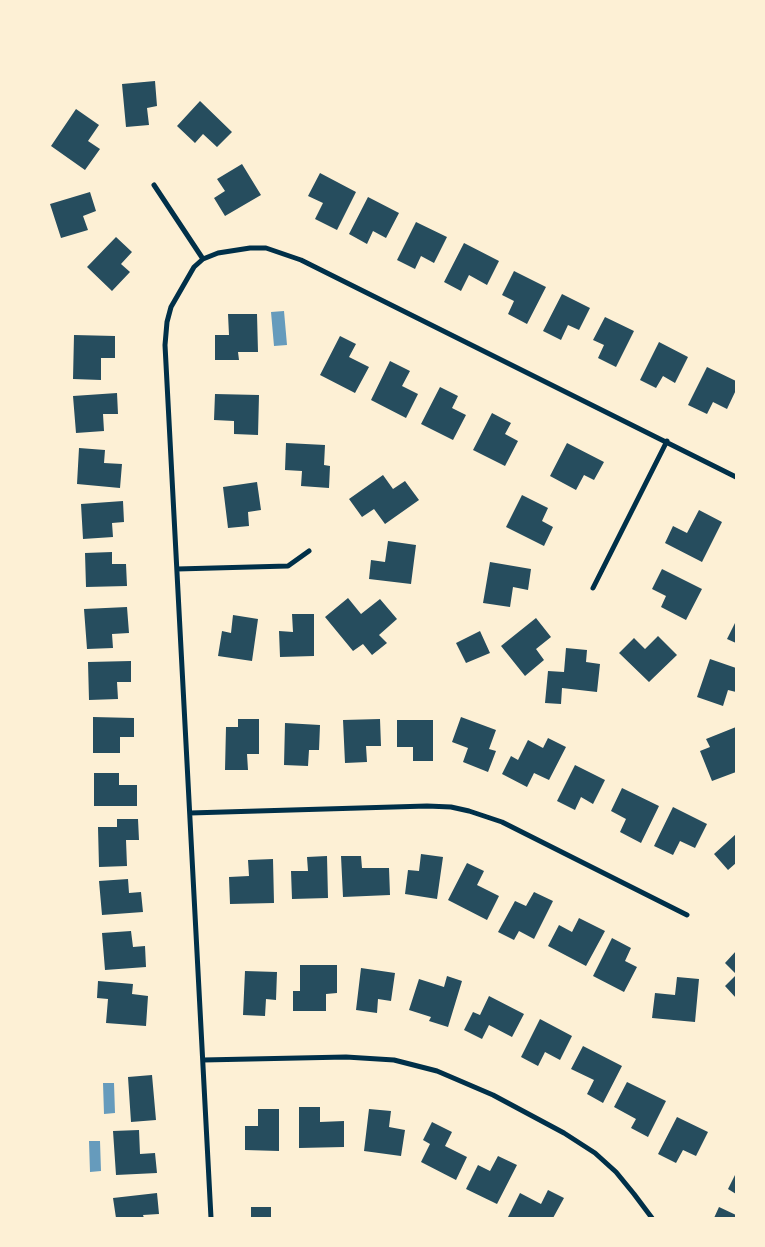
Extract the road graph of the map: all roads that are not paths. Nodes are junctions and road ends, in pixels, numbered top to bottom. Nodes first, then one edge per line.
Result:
1 (154, 185) dead end
2 (203, 259) junction
3 (667, 441) junction
4 (736, 477) edge
5 (309, 550) dead end
6 (177, 569) junction
7 (593, 588) dead end
8 (190, 813) junction
9 (687, 915) dead end
10 (203, 1060) junction
11 (211, 1218) edge
12 (652, 1218) edge

1 - 2 street
2 - 3 street
2 - 6 street
3 - 4 street
3 - 7 street
5 - 6 street
6 - 8 street
8 - 9 street
8 - 10 street
10 - 11 street
10 - 12 street

